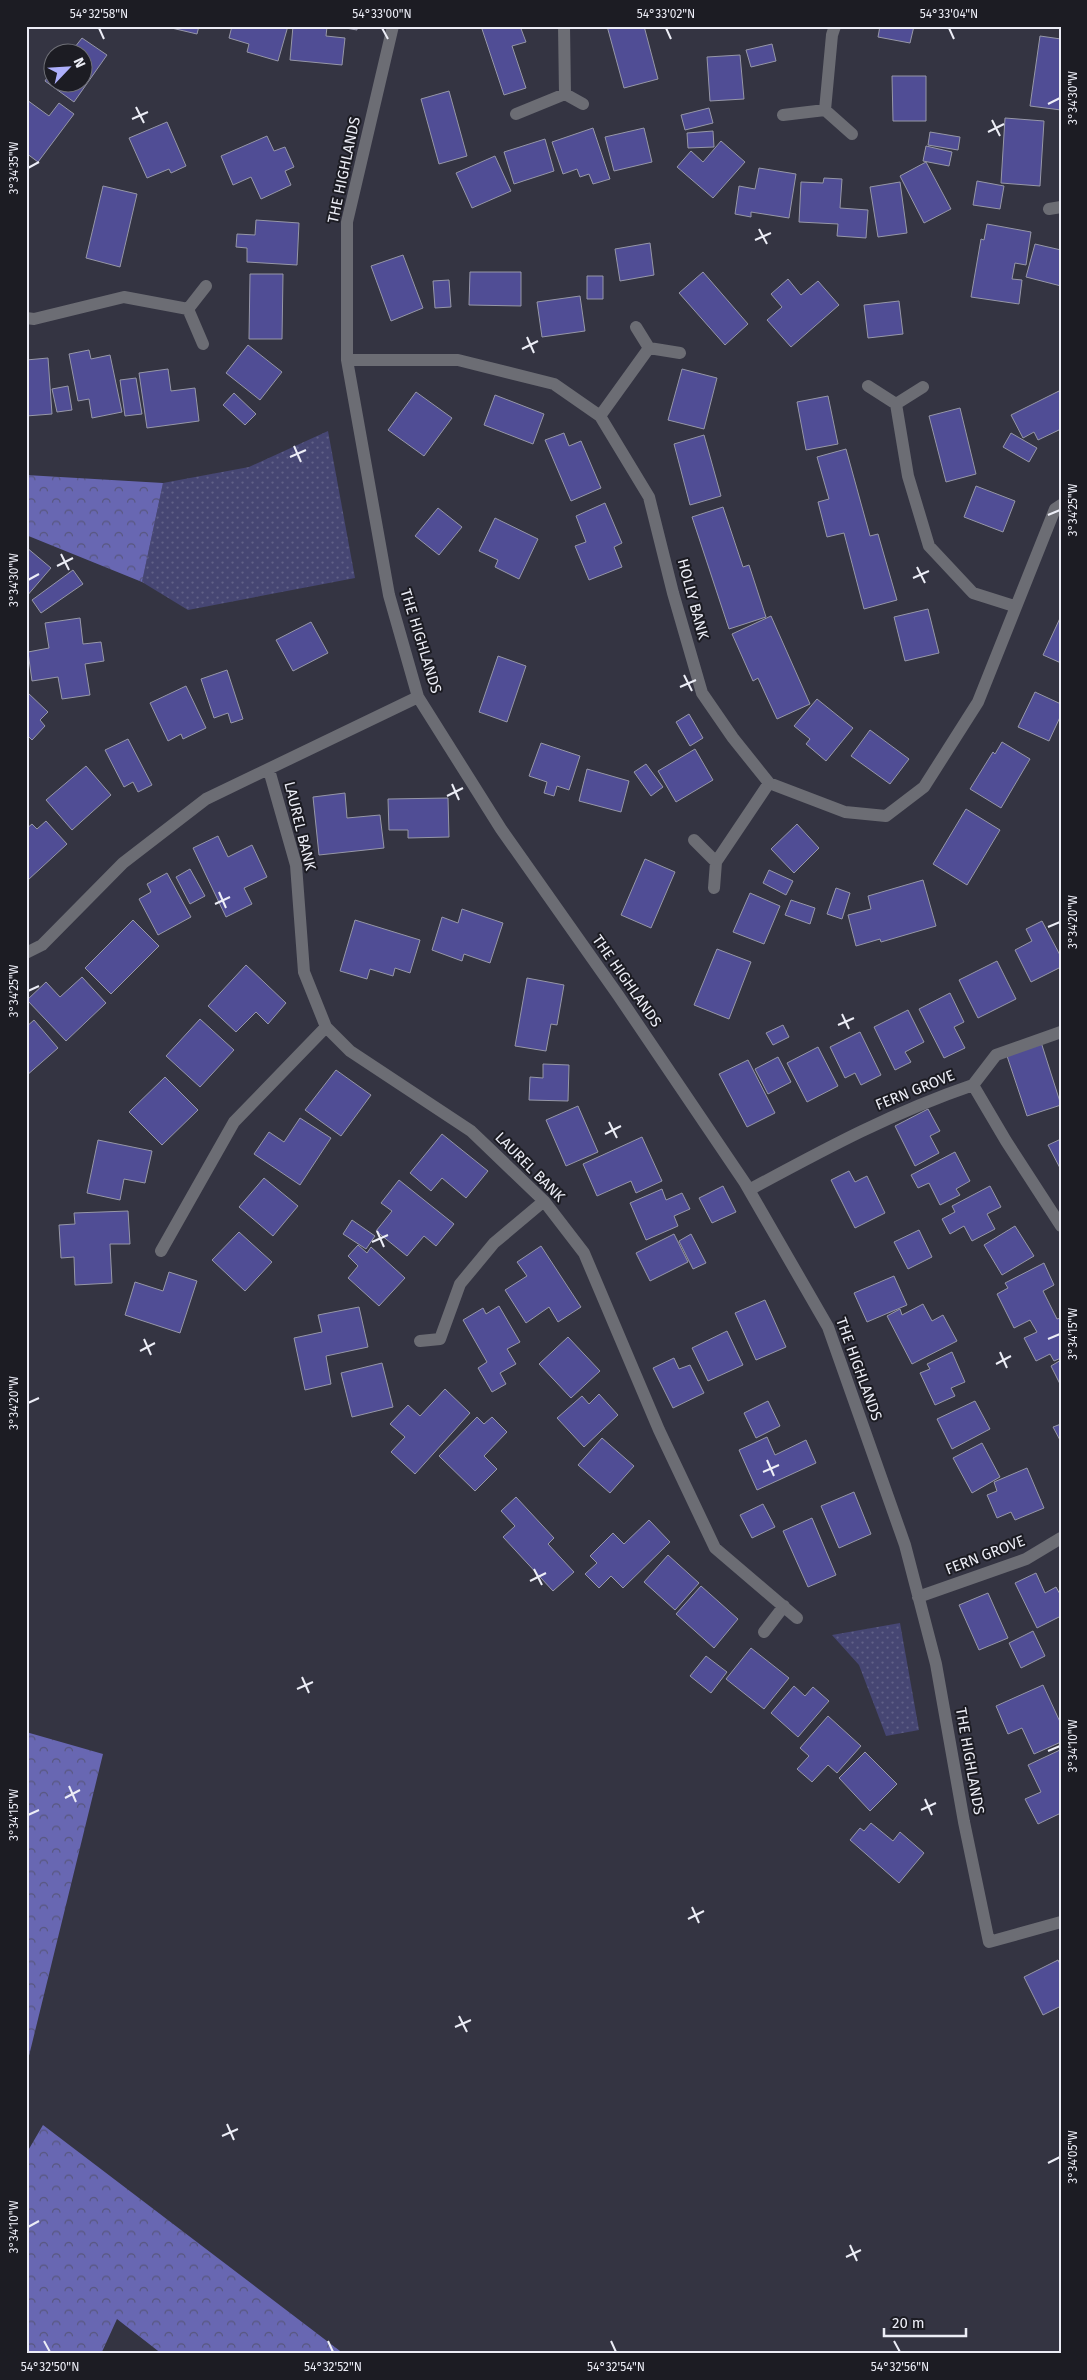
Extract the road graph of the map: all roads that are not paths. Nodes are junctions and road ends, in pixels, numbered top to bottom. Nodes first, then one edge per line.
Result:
1 (393, 26) edge
2 (564, 26) edge
3 (835, 26) edge
4 (565, 94) junction
5 (583, 104) dead end
6 (825, 110) junction
7 (516, 114) dead end
8 (783, 115) dead end
9 (852, 134) dead end
10 (206, 286) dead end
11 (188, 309) junction
12 (26, 318) edge
13 (636, 327) dead end
14 (202, 344) dead end
15 (649, 348) junction
16 (680, 353) dead end
17 (348, 360) junction
18 (868, 386) dead end
19 (923, 387) dead end
20 (896, 404) junction
21 (600, 416) junction
22 (1061, 505) edge
23 (1014, 606) junction
24 (418, 697) junction
25 (269, 770) junction
26 (769, 783) junction
27 (694, 840) dead end
28 (716, 862) junction
29 (714, 888) dead end
30 (26, 953) edge
31 (326, 1027) junction
32 (1061, 1032) edge
33 (973, 1085) junction
34 (749, 1190) junction
35 (544, 1200) junction
36 (1061, 1226) edge
37 (161, 1252) dead end
38 (420, 1341) dead end
39 (1061, 1538) edge
40 (918, 1597) junction
41 (784, 1606) junction
42 (797, 1618) dead end
43 (764, 1632) dead end
44 (1061, 1922) edge

1 - 17 street, THE HIGHLANDS
2 - 4 street
3 - 6 street
4 - 5 street
4 - 7 street
6 - 8 street
6 - 9 street
10 - 11 street
11 - 12 street
11 - 14 street
13 - 15 street
15 - 16 street
15 - 21 street
17 - 21 street, HOLLY BANK
17 - 24 street, THE HIGHLANDS
18 - 20 street
19 - 20 street
20 - 23 street
21 - 26 street, HOLLY BANK
22 - 23 street
23 - 26 street
24 - 25 street, LAUREL BANK
24 - 34 street, THE HIGHLANDS
25 - 30 street, LAUREL BANK
25 - 31 street, LAUREL BANK
26 - 28 street
27 - 28 street
28 - 29 street
31 - 35 street, LAUREL BANK
31 - 37 street
32 - 33 street
33 - 34 street, FERN GROVE
33 - 36 street, FERN GROVE
34 - 40 street, THE HIGHLANDS
35 - 38 street
35 - 41 street, LAUREL BANK
39 - 40 street, FERN GROVE
40 - 44 street, THE HIGHLANDS
41 - 42 street, LAUREL BANK
41 - 43 street

